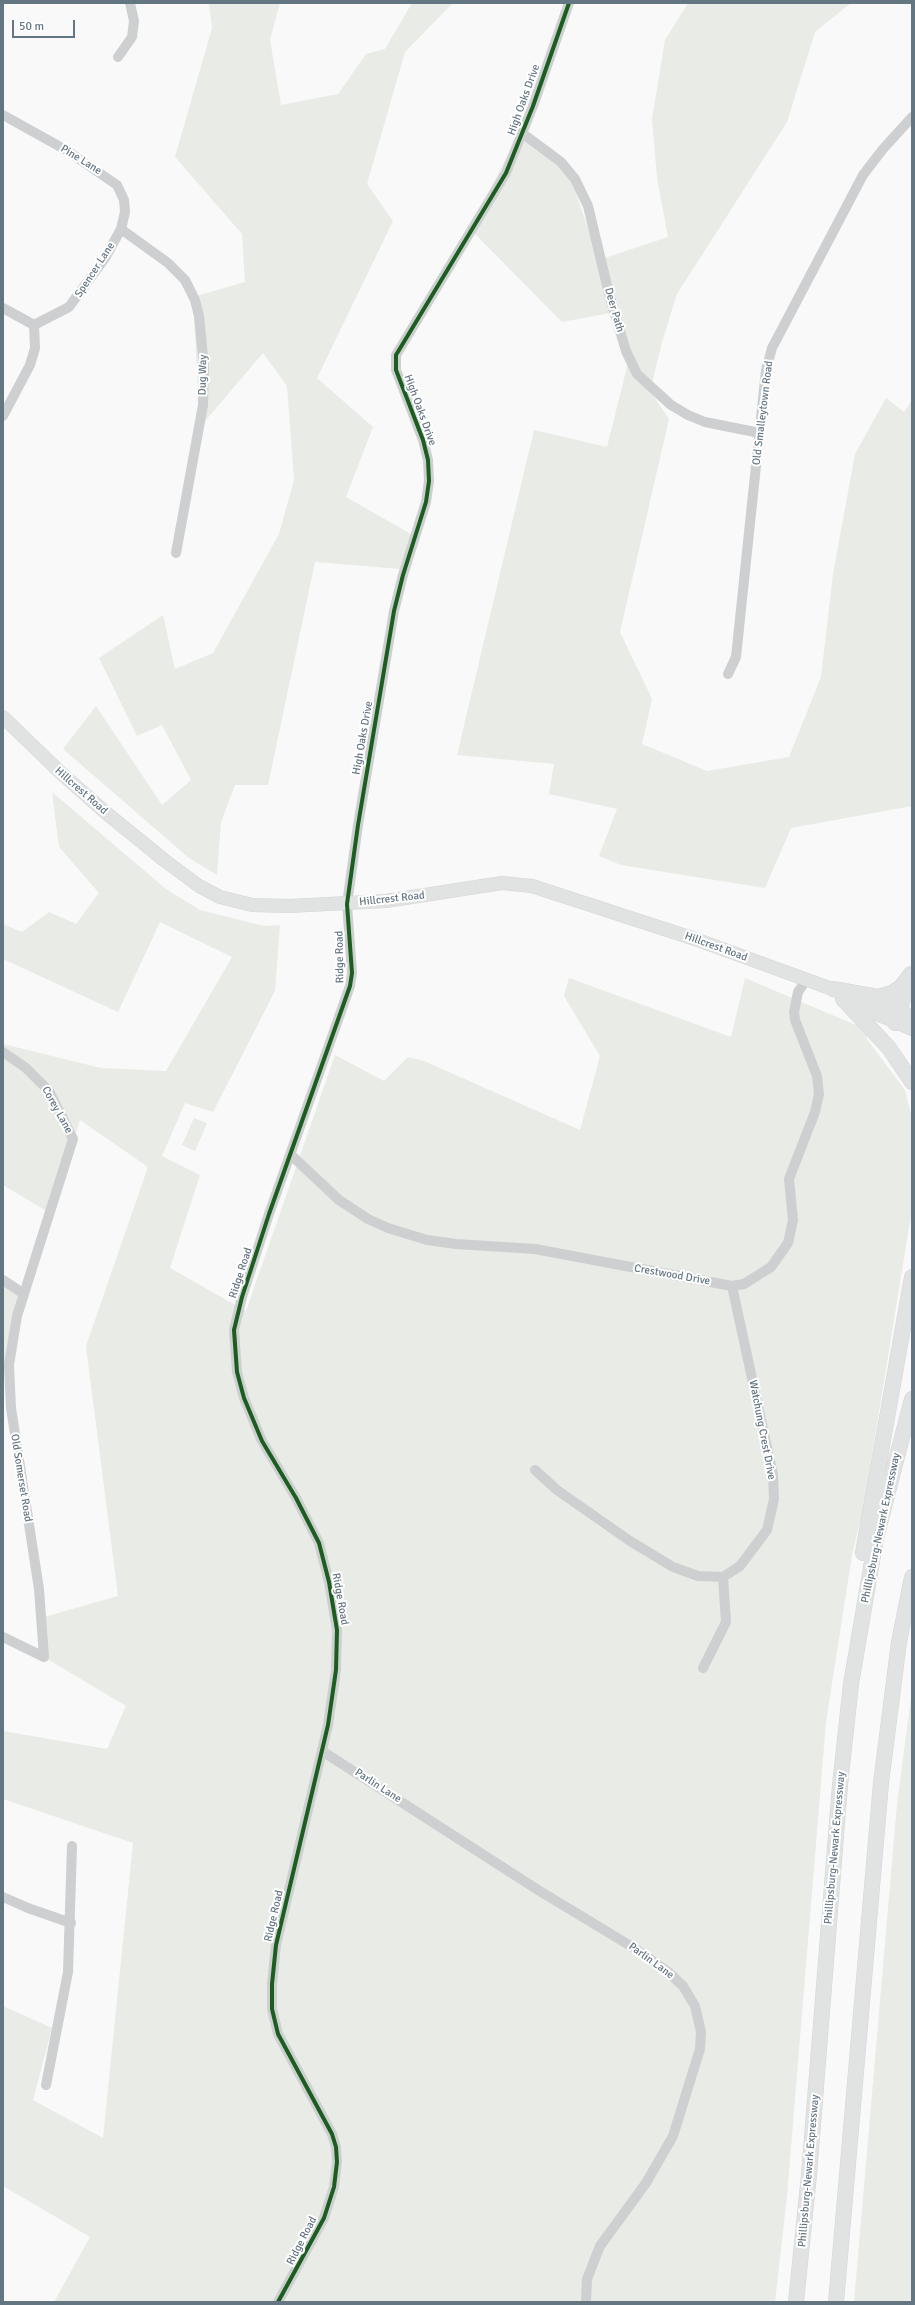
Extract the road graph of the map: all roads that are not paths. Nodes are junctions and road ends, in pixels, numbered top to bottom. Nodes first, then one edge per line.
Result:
1 (130, 3) edge
2 (569, 3) edge
3 (118, 57) dead end
4 (3, 115) edge
5 (912, 117) edge
6 (522, 133) junction
7 (121, 229) junction
8 (3, 308) edge
9 (34, 325) junction
10 (3, 416) edge
11 (760, 433) junction
12 (176, 553) dead end
13 (728, 674) dead end
14 (3, 717) edge
15 (347, 904) junction
16 (912, 974) edge
17 (806, 980) junction
18 (838, 994) junction
19 (902, 1017) edge
20 (912, 1029) edge
21 (3, 1052) edge
22 (912, 1082) edge
23 (73, 1139) joint
24 (291, 1155) junction
25 (912, 1277) edge
26 (3, 1280) edge
27 (732, 1286) junction
28 (24, 1294) junction
29 (912, 1399) edge
30 (535, 1470) dead end
31 (912, 1576) edge
32 (723, 1577) junction
33 (3, 1637) edge
34 (703, 1668) dead end
35 (322, 1751) junction
36 (840, 1786) junction
37 (72, 1846) dead end
38 (3, 1897) edge
39 (71, 1923) junction
40 (46, 2085) dead end
41 (278, 2302) edge
42 (586, 2302) edge
43 (796, 2302) edge
44 (836, 2302) edge

1 - 3 street
2 - 6 street, High Oaks Drive
4 - 7 street, Pine Lane
5 - 11 street, Old Smalleytown Road
6 - 11 street, Deer Path
6 - 15 street, High Oaks Drive
7 - 9 street, Spencer Lane
7 - 12 street, Dug Way
8 - 9 street
9 - 10 street
11 - 13 street, Old Smalleytown Road
14 - 15 main road, Hillcrest Road
15 - 17 main road, Hillcrest Road
15 - 24 street, Ridge Road
16 - 18 highway
16 - 19 highway
17 - 18 main road, Hillcrest Road
17 - 27 street, Crestwood Drive
18 - 19 main road, Hillcrest Road
18 - 22 highway
19 - 20 main road, Hillcrest Road
21 - 23 street, Corey Lane
23 - 28 street, Old Somerset Road
24 - 27 street, Crestwood Drive
24 - 35 street, Ridge Road
25 - 36 highway
26 - 28 street
27 - 32 street, Watchung Crest Drive
28 - 33 street, Old Somerset Road
29 - 36 highway, Phillipsburg-Newark Expressway
30 - 32 street
31 - 44 highway
32 - 34 street
35 - 41 street, Ridge Road
35 - 42 street, Parlin Lane
36 - 43 highway, Phillipsburg-Newark Expressway
37 - 39 street
38 - 39 street
39 - 40 street

